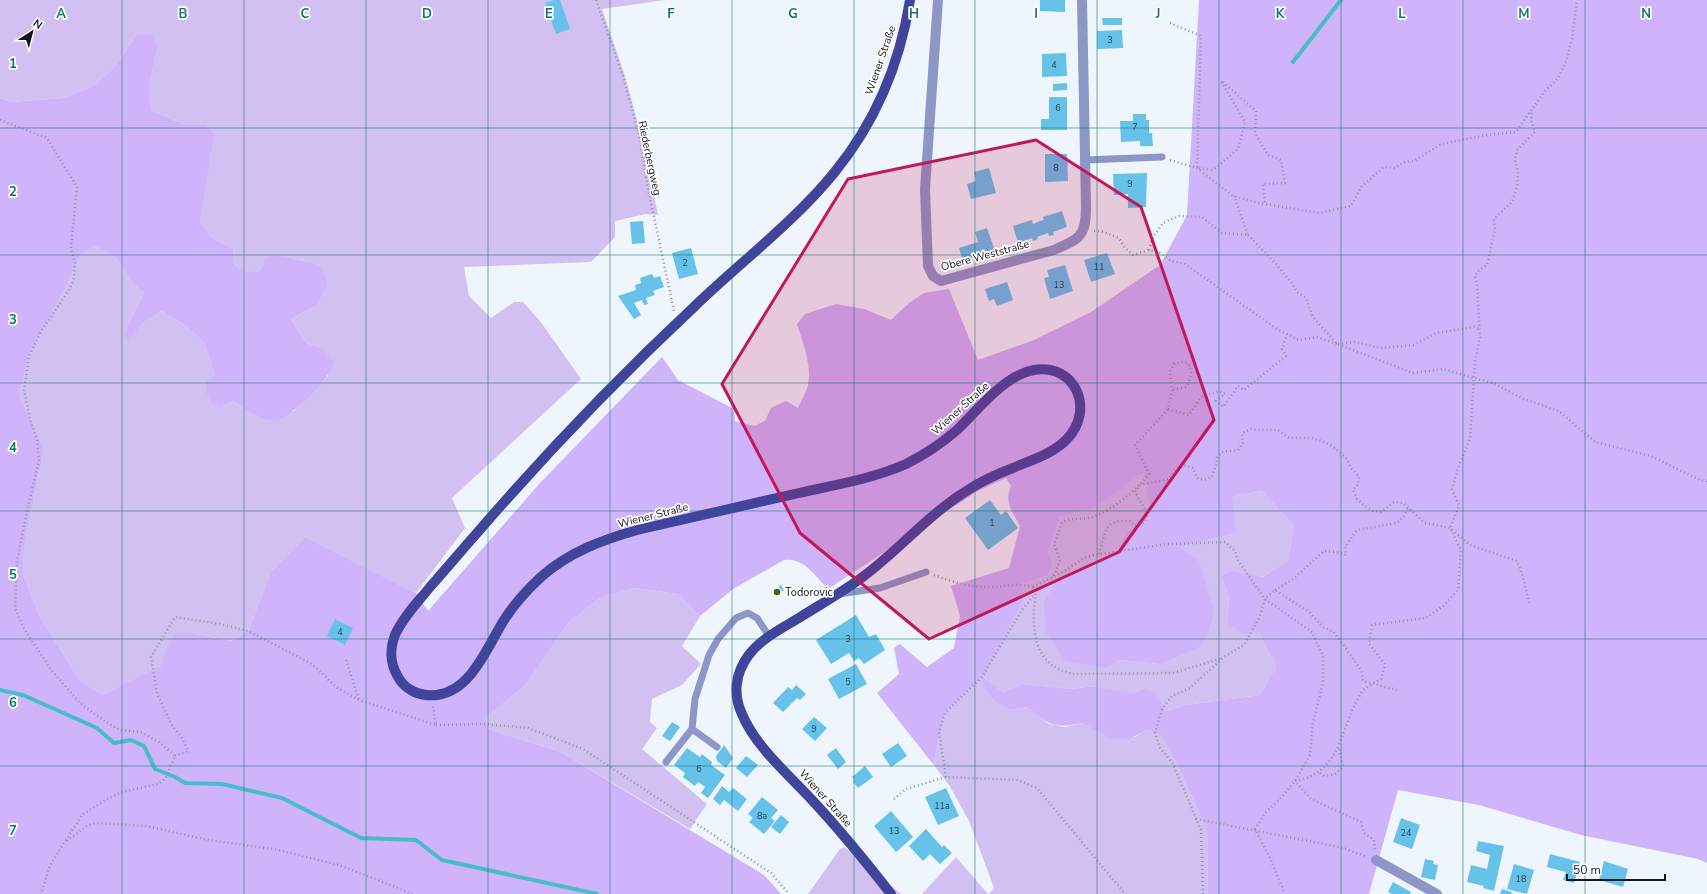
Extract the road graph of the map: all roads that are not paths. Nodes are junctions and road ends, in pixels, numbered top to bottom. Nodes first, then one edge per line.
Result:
1 (910, 0) edge
2 (938, 0) edge
3 (1082, 0) edge
4 (1162, 157) road end
5 (1085, 160) junction
6 (926, 572) road end
7 (837, 595) junction
8 (769, 636) junction
9 (692, 729) junction
10 (716, 747) dead end
11 (666, 762) dead end
12 (1376, 860) road end
13 (891, 894) edge
14 (1437, 894) edge

1 - 7 main road, Wiener Straße
2 - 5 street, Obere Weststraße
3 - 5 street
4 - 5 lane
6 - 7 lane
7 - 8 main road, Wiener Straße
8 - 9 lane
8 - 13 main road, Wiener Straße
9 - 10 lane
9 - 11 lane
12 - 14 street

